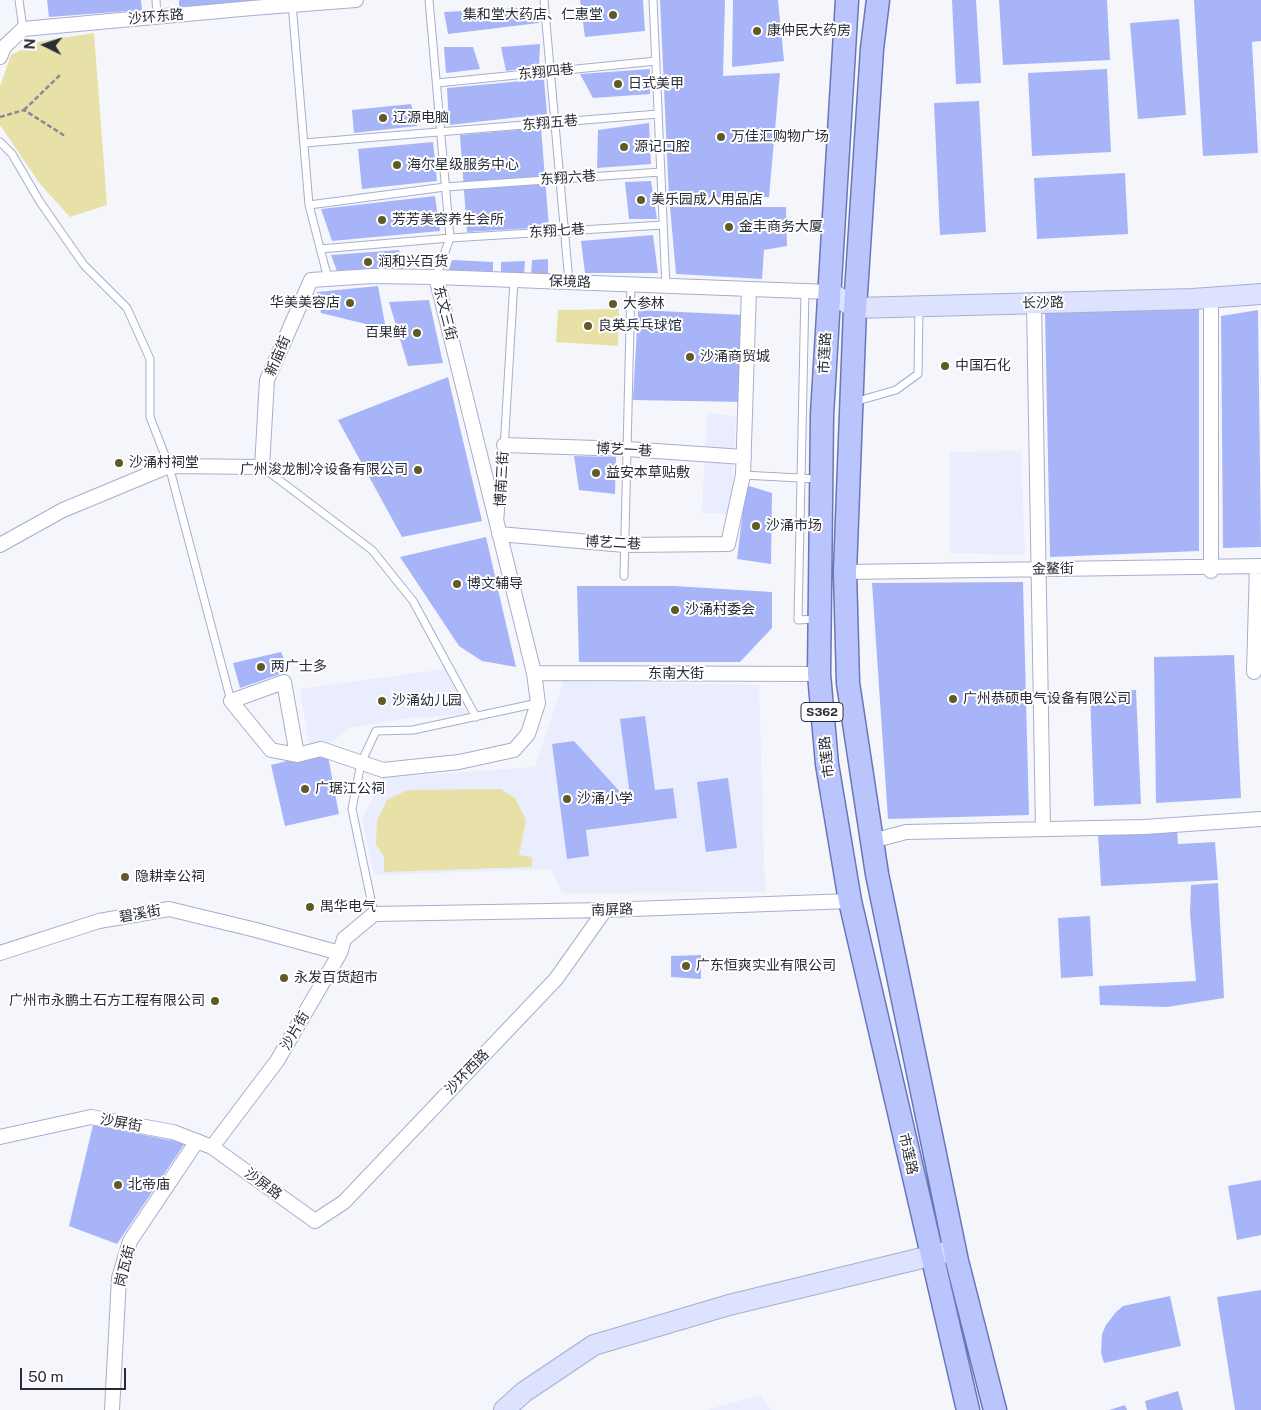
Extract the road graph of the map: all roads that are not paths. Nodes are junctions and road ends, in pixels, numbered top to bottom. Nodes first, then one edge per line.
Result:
1 (20, 0) edge
2 (156, 0) edge
3 (356, 0) edge
4 (430, 0) edge
5 (544, 0) edge
6 (653, 0) edge
7 (847, 0) edge
8 (878, 0) edge
9 (292, 2) edge
10 (157, 16) junction
11 (22, 29) junction
12 (0, 56) edge
13 (656, 62) junction
14 (436, 83) junction
15 (658, 114) junction
16 (441, 132) junction
17 (0, 142) edge
18 (304, 143) junction
19 (661, 172) junction
20 (445, 187) junction
21 (309, 205) junction
22 (663, 225) junction
23 (450, 238) junction
24 (320, 249) junction
25 (436, 277) junction
26 (328, 279) junction
27 (311, 280) joint
28 (514, 280) junction
29 (569, 282) junction
30 (631, 284) junction
31 (666, 286) junction
32 (749, 289) junction
33 (805, 291) junction
34 (830, 292) junction
35 (1261, 294) edge
36 (1211, 297) junction
37 (1034, 303) junction
38 (919, 306) junction
39 (855, 308) junction
40 (851, 403) junction
41 (504, 445) junction
42 (627, 449) junction
43 (744, 457) junction
44 (169, 466) junction
45 (262, 467) junction
46 (743, 475) junction
47 (821, 479) junction
48 (499, 534) junction
49 (0, 545) edge
50 (625, 545) junction
51 (1259, 566) edge
52 (1037, 570) junction
53 (1212, 571) dead end
54 (845, 572) junction
55 (624, 576) dead end
56 (819, 619) junction
57 (1254, 672) dead end
58 (534, 673) junction
59 (819, 674) junction
60 (231, 702) junction
61 (538, 703) junction
62 (476, 717) junction
63 (297, 755) junction
64 (361, 764) junction
65 (1261, 819) edge
66 (1043, 829) junction
67 (872, 841) junction
68 (850, 901) junction
69 (605, 910) junction
70 (374, 914) junction
71 (0, 953) edge
72 (340, 953) junction
73 (0, 1137) edge
74 (197, 1141) junction
75 (212, 1147) junction
76 (315, 1221) joint
77 (955, 1250) junction
78 (931, 1254) junction
79 (112, 1410) edge
80 (504, 1410) edge
81 (968, 1410) edge
82 (995, 1410) edge

1 - 11 lane
2 - 10 lane
3 - 9 street, 沙环东路
4 - 14 lane, 东文三街
5 - 29 lane
6 - 13 lane
7 - 34 main road, 市莲路 / S362
8 - 39 main road, 市莲路 / S362
9 - 10 street, 沙环东路
9 - 18 lane
10 - 11 street, 沙环东路
11 - 12 street
13 - 14 lane, 东翔四巷
13 - 15 lane
14 - 16 lane, 东文三街
15 - 16 lane, 东翔五巷
15 - 19 lane
16 - 18 lane, 东翔五巷
16 - 20 lane, 东文三街
17 - 44 lane
18 - 21 lane
19 - 20 lane, 东翔六巷
19 - 22 lane
20 - 21 lane, 东翔六巷
20 - 23 lane, 东文三街
21 - 24 lane
22 - 23 lane, 东翔七巷
22 - 31 lane
23 - 24 lane, 东翔七巷
23 - 25 lane, 东文三街
24 - 26 lane
25 - 26 street, 保境路
25 - 28 street, 保境路
25 - 48 street, 东文三街
26 - 27 street, 保境路
27 - 45 street, 新庙街
28 - 29 street, 保境路
28 - 41 lane, 博南三街
29 - 30 street, 保境路
30 - 31 street, 保境路
30 - 42 lane
31 - 32 street, 保境路
32 - 33 street, 保境路
32 - 43 street
32 - 46 lane
33 - 34 street, 保境路
33 - 56 lane
34 - 39 street
34 - 47 main road, 市莲路 / S362
35 - 36 street, 长沙路
36 - 37 street, 长沙路
36 - 53 street
37 - 38 street, 长沙路
37 - 52 street
38 - 39 street, 长沙路
38 - 40 lane
39 - 40 main road, 市莲路 / S362
40 - 54 main road, 市莲路 / S362
41 - 42 lane, 博艺一巷
41 - 48 lane, 博南三街
42 - 43 lane, 博艺一巷
42 - 50 lane
43 - 46 street
44 - 45 street
44 - 49 street
44 - 60 lane
45 - 62 lane
46 - 47 lane
46 - 50 lane, 博艺二巷
47 - 56 main road, 市莲路 / S362
48 - 50 lane, 博艺二巷
48 - 58 street, 博南三街
50 - 55 lane
51 - 52 street, 金鳌街
51 - 57 street
52 - 54 street, 金鳌街
52 - 66 street
54 - 67 main road, 市莲路 / S362
56 - 59 main road, 市莲路 / S362
58 - 59 street, 东南大街
58 - 61 street, 博南三街
59 - 68 main road, 市莲路 / S362
60 - 63 street
60 - 63 street
61 - 62 lane
61 - 64 street
62 - 64 lane
63 - 64 street
64 - 70 lane
65 - 66 street
66 - 67 street
67 - 77 main road, 市莲路 / S362
68 - 69 street, 南屏路
68 - 78 main road, 市莲路 / S362
69 - 70 street, 南屏路
69 - 76 street, 沙环西路
70 - 72 street, 沙片街
71 - 72 street, 碧溪街
72 - 75 street, 沙片街
73 - 74 street, 沙屏街
74 - 75 street, 沙屏街
74 - 79 street, 岗瓦街
75 - 76 street, 沙屏路
77 - 78 street
77 - 82 main road, 市莲路 / S362
78 - 80 street
78 - 81 main road, 市莲路 / S362

